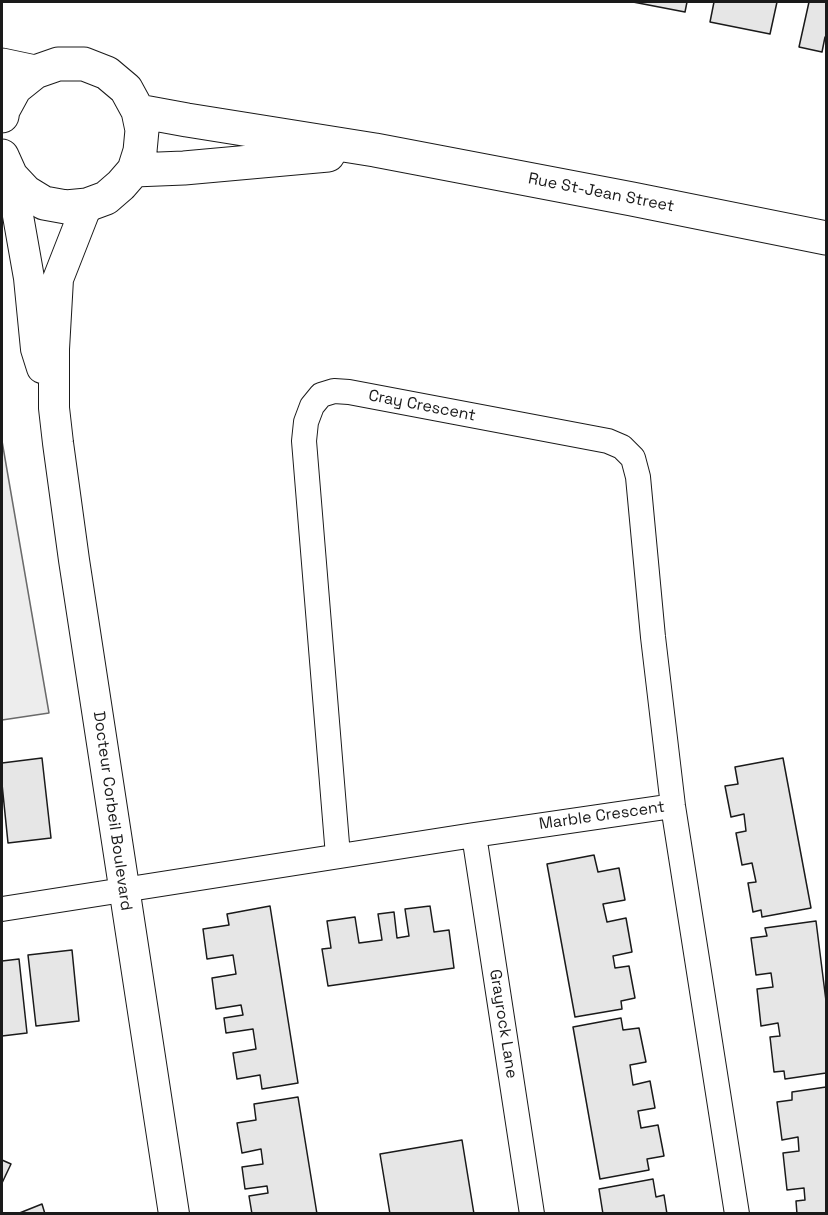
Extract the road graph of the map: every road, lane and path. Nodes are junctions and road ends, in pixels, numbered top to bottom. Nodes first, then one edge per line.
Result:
1 (2, 65) edge
2 (35, 72) junction
3 (138, 111) junction
4 (2, 116) edge
5 (375, 150) junction
6 (6, 166) edge
7 (134, 170) junction
8 (87, 205) junction
9 (826, 238) edge
10 (54, 408) junction
11 (672, 806) junction
12 (474, 835) junction
13 (338, 856) junction
14 (124, 890) junction
15 (2, 909) edge
16 (174, 1214) edge
17 (532, 1214) edge
18 (737, 1214) edge

1 - 2 main road
2 - 3 main road
2 - 4 main road
3 - 5 main road, Rue St-Jean Street
3 - 7 main road
5 - 7 main road, Rue St-Jean Street
5 - 9 main road, Rue St-Jean Street
6 - 8 main road
6 - 10 street, Docteur Corbeil Boulevard
7 - 8 main road
8 - 10 street, Docteur Corbeil Boulevard
10 - 14 street, Docteur Corbeil Boulevard
11 - 12 street, Marble Crescent
11 - 13 street, Cray Crescent
11 - 18 street, Marble Crescent
12 - 13 street, Marble Crescent
12 - 17 street, Grayrock Lane
13 - 14 street, Marble Crescent
14 - 15 street, Marble Crescent
14 - 16 street, Docteur Corbeil Boulevard

